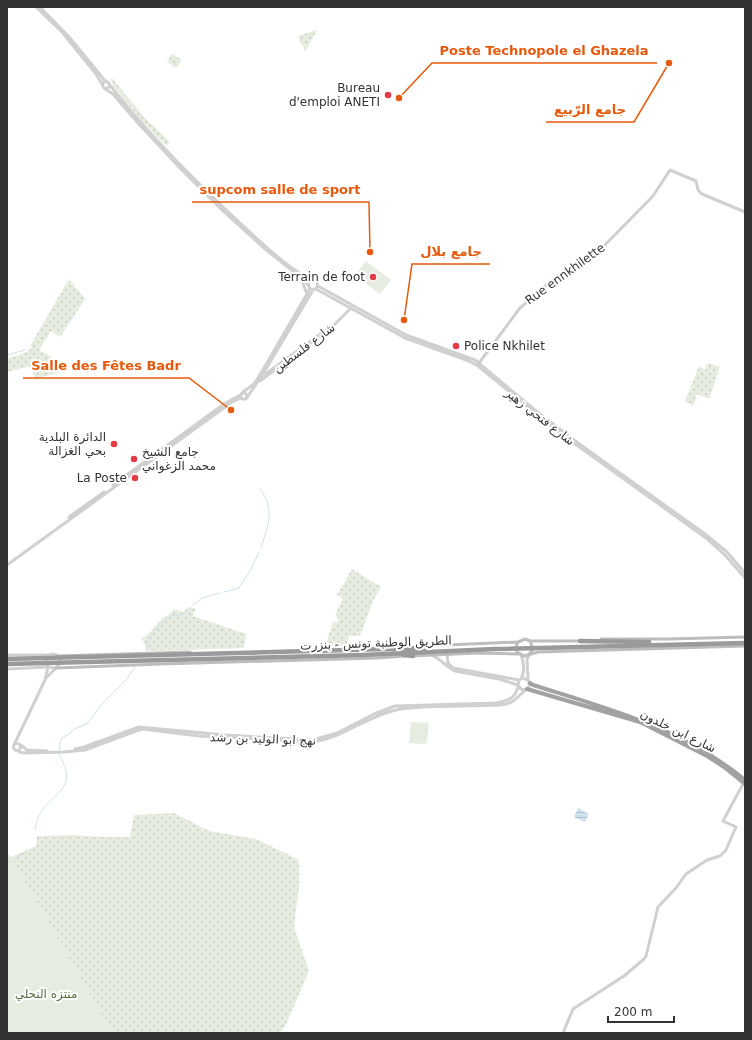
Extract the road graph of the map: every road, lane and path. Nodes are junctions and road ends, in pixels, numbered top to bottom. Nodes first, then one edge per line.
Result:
1 (36, 7) edge
2 (40, 7) edge
3 (106, 82) junction
4 (102, 84) junction
5 (109, 84) junction
6 (106, 89) junction
7 (171, 156) junction
8 (745, 212) edge
9 (298, 276) junction
10 (312, 281) junction
11 (309, 287) junction
12 (316, 288) junction
13 (308, 294) junction
14 (349, 309) junction
15 (479, 364) junction
16 (262, 374) junction
17 (257, 384) junction
18 (241, 395) junction
19 (247, 396) junction
20 (7, 564) edge
21 (745, 573) edge
22 (745, 578) edge
23 (745, 640) edge
24 (530, 641) junction
25 (580, 641) junction
26 (518, 642) junction
27 (649, 642) junction
28 (724, 642) junction
29 (662, 645) junction
30 (550, 646) junction
31 (745, 646) edge
32 (388, 647) junction
33 (495, 647) junction
34 (257, 650) junction
35 (586, 650) junction
36 (329, 651) junction
37 (308, 652) junction
38 (447, 654) junction
39 (520, 654) junction
40 (530, 654) junction
41 (7, 655) edge
42 (48, 655) junction
43 (365, 655) junction
44 (430, 655) junction
45 (57, 656) junction
46 (413, 656) junction
47 (7, 659) edge
48 (308, 659) junction
49 (80, 660) junction
50 (7, 664) edge
51 (48, 667) junction
52 (56, 668) junction
53 (7, 669) edge
54 (520, 679) junction
55 (45, 680) junction
56 (529, 681) junction
57 (518, 685) junction
58 (526, 689) junction
59 (27, 720) junction
60 (14, 745) junction
61 (20, 745) junction
62 (18, 750) junction
63 (58, 752) junction
64 (64, 752) junction
65 (745, 782) edge
66 (563, 1033) edge

1 - 4 street
2 - 3 street
3 - 4 street
3 - 5 street
4 - 6 street
5 - 6 street
5 - 7 street
6 - 7 street
7 - 9 street
7 - 10 street
8 - 15 street, Rue ennkhilette
9 - 11 street
9 - 13 street
10 - 11 street
10 - 12 street
11 - 12 street
11 - 13 street
12 - 14 street, شارع فتحي زهير
12 - 15 street, شارع فتحي زهير
12 - 16 street
13 - 16 street
14 - 15 street, شارع فتحي زهير
14 - 16 street, شارع فلسطين
14 - 17 street, شارع فلسطين
15 - 21 street, شارع فتحي زهير
15 - 22 street, شارع فتحي زهير
16 - 17 street
16 - 18 street
17 - 19 street
18 - 19 street
18 - 19 street
18 - 20 street
23 - 25 main road
23 - 28 highway, الطريق الوطنية تونس - بنزرت
24 - 25 main road
24 - 26 main road
24 - 40 main road
25 - 27 highway
26 - 32 main road
26 - 39 main road
27 - 28 highway, الطريق الوطنية تونس - بنزرت
27 - 30 highway, الطريق الوطنية تونس - بنزرت
28 - 29 highway, الطريق الوطنية تونس - بنزرت
29 - 30 highway, الطريق الوطنية تونس - بنزرت
29 - 35 highway
30 - 33 highway, الطريق الوطنية تونس - بنزرت
31 - 35 main road
32 - 34 main road
32 - 36 highway
33 - 36 highway, الطريق الوطنية تونس - بنزرت
33 - 43 highway, الطريق الوطنية تونس - بنزرت
34 - 37 highway
34 - 45 main road
35 - 40 main road
36 - 37 highway, الطريق الوطنية تونس - بنزرت
37 - 49 highway, الطريق الوطنية تونس - بنزرت
38 - 39 main road
38 - 44 main road
38 - 54 street
39 - 40 main road
39 - 54 street
40 - 56 street
41 - 42 street
42 - 45 street
42 - 51 street
43 - 46 highway
43 - 48 highway
43 - 49 highway, الطريق الوطنية تونس - بنزرت
44 - 46 main road
44 - 57 street
45 - 52 street
46 - 48 main road
47 - 49 highway, الطريق الوطنية تونس - بنزرت
48 - 52 main road
49 - 50 highway, الطريق الوطنية تونس - بنزرت
51 - 52 street
51 - 53 street
51 - 55 street
52 - 55 street
54 - 56 street
54 - 57 street
55 - 59 street
56 - 58 street
56 - 65 highway, شارع ابن خلدون
57 - 58 street
57 - 64 street, نهج ابو الوليد بن رشد
58 - 64 street, نهج ابو الوليد بن رشد
58 - 65 highway, شارع ابن خلدون
59 - 60 street
59 - 61 street
60 - 61 street
60 - 62 street
61 - 62 street
61 - 63 street, نهج ابو الوليد بن رشد
62 - 63 street, نهج ابو الوليد بن رشد
63 - 64 street, نهج ابو الوليد بن رشد
65 - 66 street

